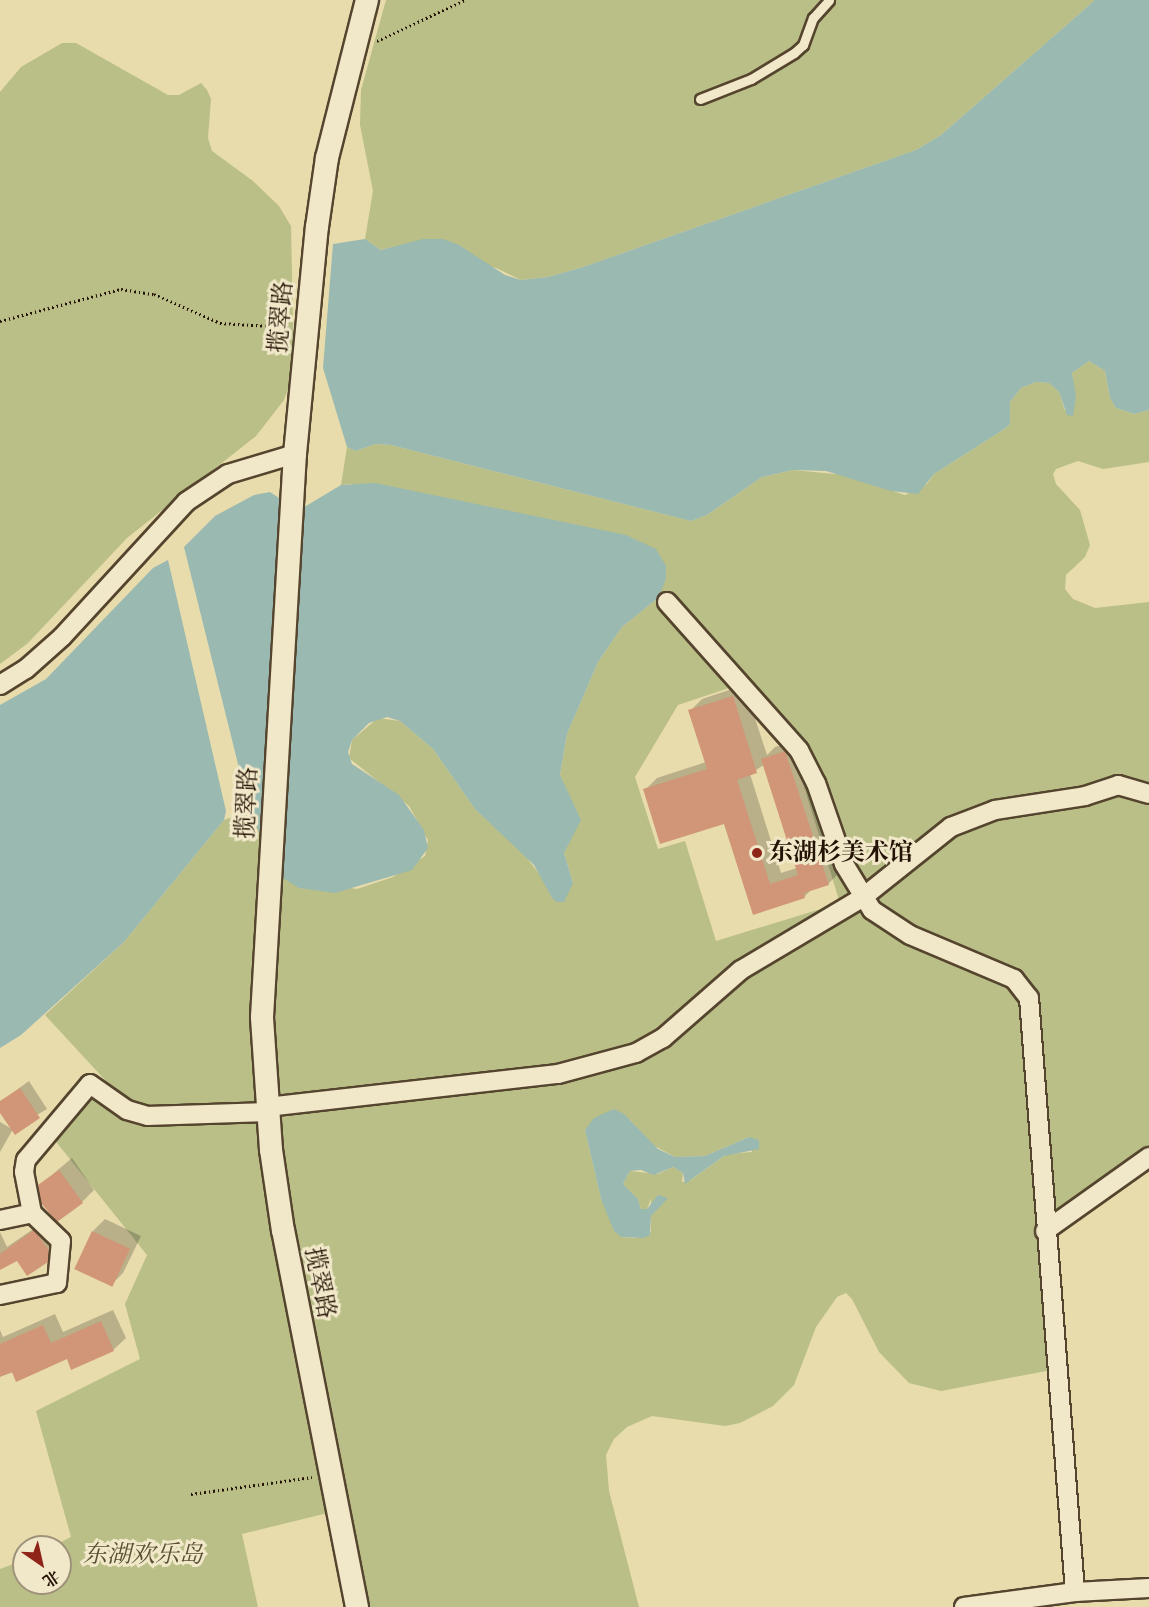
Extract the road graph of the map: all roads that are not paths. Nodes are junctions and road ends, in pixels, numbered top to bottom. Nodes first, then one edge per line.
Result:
1 (367, 0) edge
2 (829, 0) edge
3 (700, 99) dead end
4 (295, 453) junction
5 (668, 603) dead end
6 (0, 685) edge
7 (1149, 794) edge
8 (862, 898) junction
9 (267, 1109) junction
10 (1149, 1157) edge
11 (32, 1213) junction
12 (0, 1220) edge
13 (1045, 1231) junction
14 (0, 1294) edge
15 (1149, 1588) edge
16 (1075, 1592) junction
17 (357, 1607) edge
18 (964, 1607) edge

1 - 4 street, 揽翠路
2 - 3 lane
4 - 6 street
4 - 9 street, 揽翠路
5 - 8 street
7 - 8 street
8 - 9 street
8 - 13 street
9 - 11 street
9 - 17 street, 揽翠路
10 - 13 street
11 - 12 street
11 - 14 street
13 - 16 street
15 - 16 street
16 - 18 street

